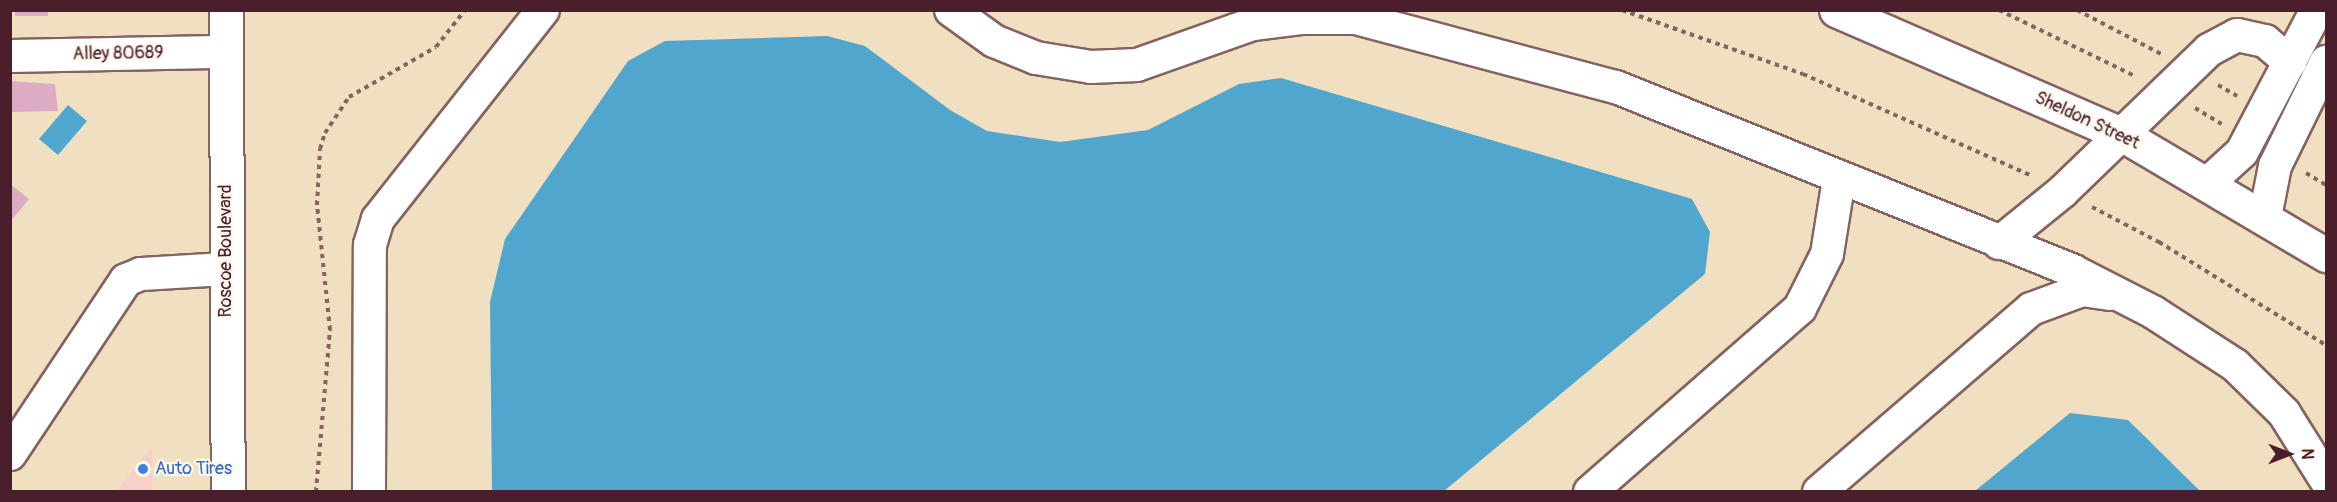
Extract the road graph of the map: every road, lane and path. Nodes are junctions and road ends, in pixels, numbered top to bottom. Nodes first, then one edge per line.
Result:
1 (226, 10) edge
2 (543, 10) edge
3 (951, 10) edge
4 (1622, 10) edge
5 (1836, 10) edge
6 (2077, 10) edge
7 (2238, 10) edge
8 (2317, 10) edge
9 (2121, 32) dead end
10 (2265, 42) junction
11 (225, 52) junction
12 (10, 56) edge
13 (2290, 62) junction
14 (2326, 62) edge
15 (2123, 135) junction
16 (1839, 180) junction
17 (2207, 183) junction
18 (2062, 192) junction
19 (2265, 217) junction
20 (1999, 243) junction
21 (2326, 255) edge
22 (226, 269) junction
23 (2120, 296) junction
24 (2326, 345) edge
25 (10, 454) edge
26 (2326, 480) edge
27 (228, 492) edge
28 (369, 492) edge
29 (1590, 492) edge
30 (1819, 492) edge

1 - 11 main road, Roscoe Boulevard
2 - 28 lane
3 - 16 lane
4 - 18 path
5 - 15 main road, Sheldon Street
6 - 9 path
7 - 10 lane
8 - 13 lane
10 - 13 lane
10 - 15 lane
11 - 12 lane, Alley 80689
11 - 22 main road, Roscoe Boulevard
13 - 17 lane
14 - 19 lane
15 - 17 main road, Sheldon Street
15 - 18 lane
16 - 20 lane
16 - 29 lane
17 - 19 main road, Sheldon Street
18 - 20 lane
18 - 24 path
19 - 21 main road, Sheldon Street
20 - 23 lane
22 - 25 lane
22 - 27 main road, Roscoe Boulevard
23 - 26 lane
23 - 30 lane

